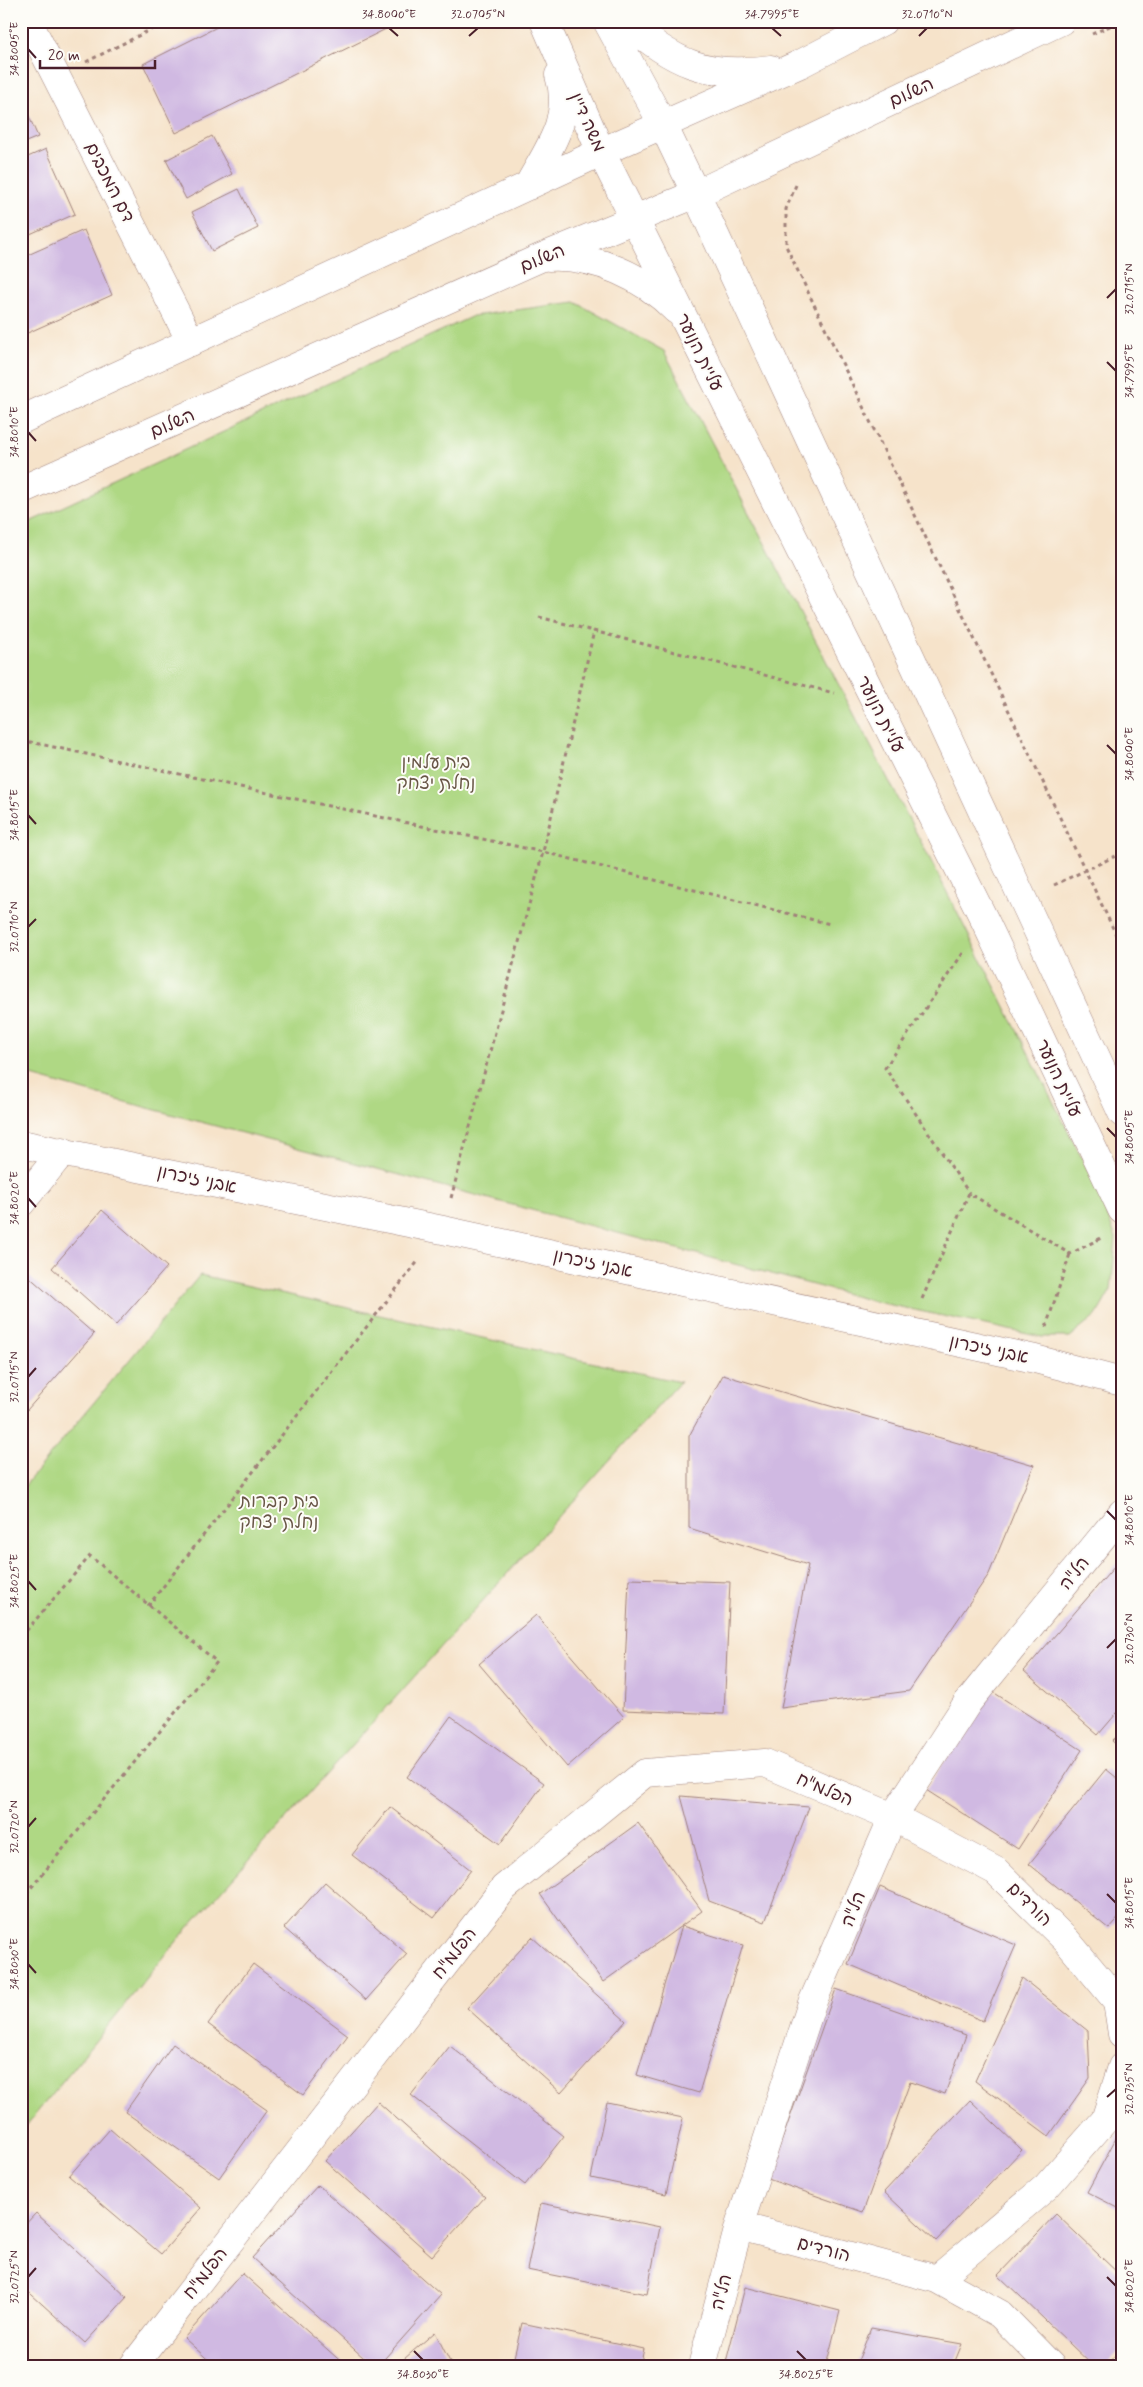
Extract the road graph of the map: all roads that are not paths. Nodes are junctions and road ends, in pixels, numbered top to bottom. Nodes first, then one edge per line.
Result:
1 (28, 21) edge
2 (543, 21) edge
3 (607, 21) edge
4 (625, 21) edge
5 (883, 21) edge
6 (1061, 21) edge
7 (800, 64) junction
8 (663, 125) junction
9 (601, 152) junction
10 (528, 186) junction
11 (696, 194) junction
12 (637, 220) junction
13 (540, 258) junction
14 (684, 318) junction
15 (191, 342) junction
16 (21, 420) edge
17 (21, 490) edge
18 (1122, 1112) edge
19 (21, 1144) edge
20 (63, 1151) junction
21 (21, 1203) edge
22 (1122, 1210) edge
23 (1122, 1382) edge
24 (1122, 1513) edge
25 (893, 1817) junction
26 (1122, 2034) edge
27 (1122, 2067) edge
28 (739, 2226) junction
29 (937, 2280) junction
30 (142, 2362) edge
31 (702, 2366) edge
32 (1051, 2366) edge

1 - 15 street, דם המכבים
2 - 9 street, משה דיין
2 - 10 street
3 - 8 street
4 - 7 street
5 - 7 street
6 - 11 street, השלום
7 - 8 street
8 - 9 street
8 - 11 street
9 - 10 street
9 - 12 street, משה דיין
10 - 15 street
11 - 12 street, השלום
11 - 18 street
12 - 13 street, השלום
12 - 14 street, עליית הנוער
13 - 14 street
13 - 17 street, השלום
14 - 22 street, עליית הנוער
15 - 16 street
19 - 20 street, אבני זיכרון
20 - 21 street
20 - 23 street, אבני זיכרון
24 - 25 street, הל"ה
25 - 26 street, הורדים
25 - 28 street, הל"ה
25 - 30 street, הפלמ"ח
27 - 29 street
28 - 29 street, הורדים
28 - 31 street, הל"ה
29 - 32 street, הורדים

